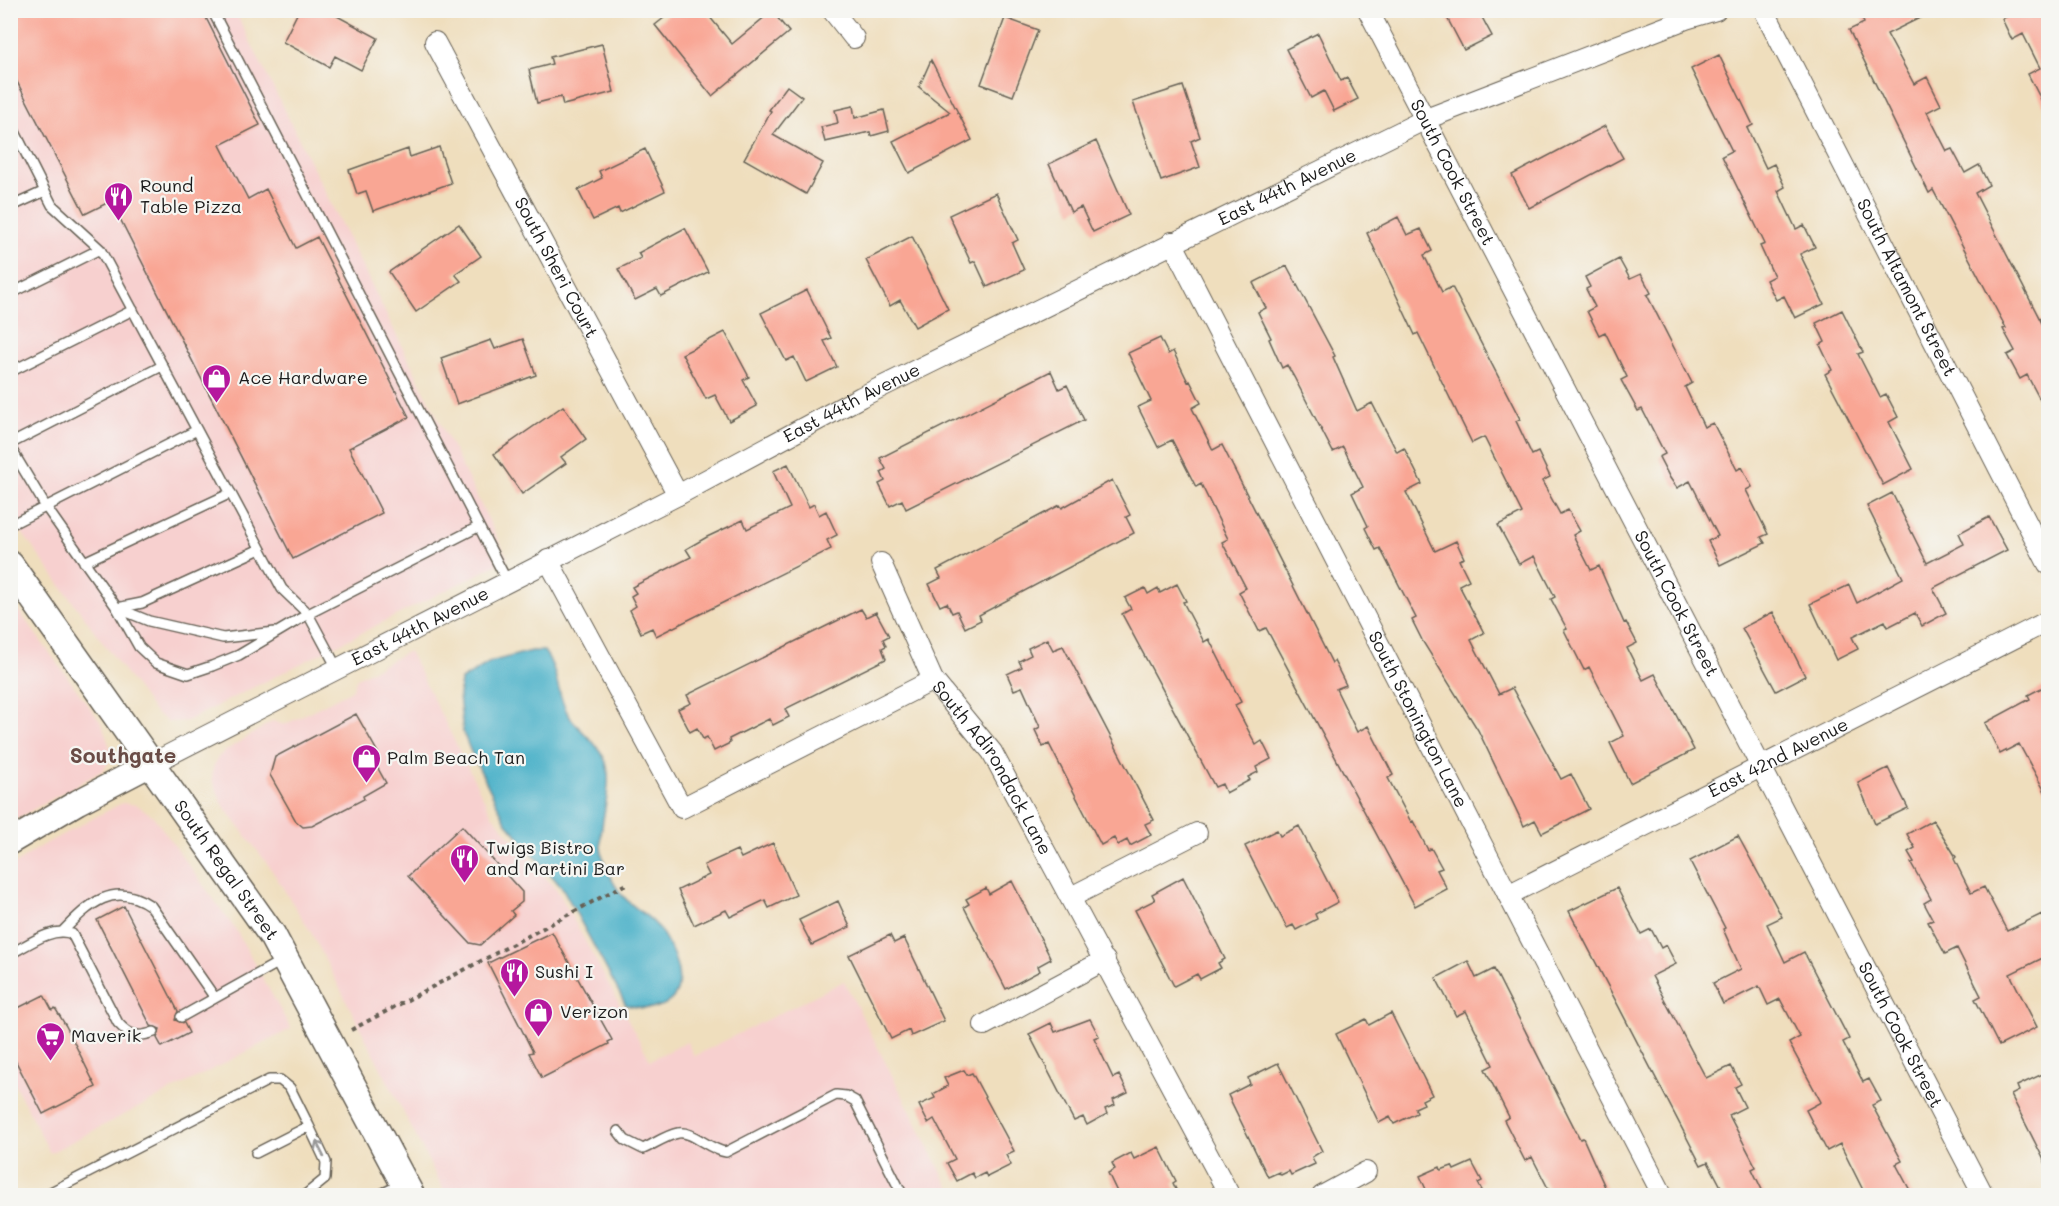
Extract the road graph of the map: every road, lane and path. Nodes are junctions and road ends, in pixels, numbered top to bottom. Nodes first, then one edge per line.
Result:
1 (212, 10) edge
2 (832, 10) edge
3 (1368, 10) edge
4 (1716, 10) edge
5 (1764, 10) edge
6 (1684, 15) edge
7 (854, 38) dead end
8 (435, 42) dead end
9 (1426, 119) junction
10 (10, 122) edge
11 (45, 192) junction
12 (10, 207) edge
13 (1172, 242) junction
14 (100, 249) junction
15 (10, 294) edge
16 (133, 310) junction
17 (162, 366) junction
18 (10, 372) edge
19 (197, 430) junction
20 (10, 445) edge
21 (231, 493) junction
22 (678, 495) junction
23 (46, 507) junction
24 (10, 525) edge
25 (478, 527) junction
26 (260, 549) junction
27 (548, 560) junction
28 (84, 562) junction
29 (881, 563) dead end
30 (10, 564) edge
31 (2049, 564) edge
32 (507, 581) junction
33 (117, 608) junction
34 (308, 614) junction
35 (2049, 621) edge
36 (279, 631) junction
37 (337, 668) junction
38 (933, 680) junction
39 (153, 763) junction
40 (1761, 765) junction
41 (1197, 833) dead end
42 (10, 842) edge
43 (626, 884) dead end
44 (1508, 895) junction
45 (1071, 897) junction
46 (63, 931) junction
47 (10, 954) edge
48 (285, 959) junction
49 (1105, 960) junction
50 (215, 998) junction
51 (181, 1017) dead end
52 (984, 1024) dead end
53 (154, 1032) dead end
54 (329, 1042) junction
55 (309, 1126) junction
56 (618, 1131) dead end
57 (256, 1153) dead end
58 (1366, 1172) dead end
59 (407, 1189) edge
60 (44, 1195) edge
61 (304, 1196) edge
62 (377, 1196) edge
63 (903, 1196) edge
64 (1230, 1196) edge
65 (1322, 1196) edge
66 (1663, 1196) edge
67 (1984, 1196) edge

1 - 25 lane
2 - 7 street
3 - 9 street, South Cook Street
4 - 6 street, East 44th Avenue
5 - 31 street, South Altamont Street
6 - 9 street, East 44th Avenue
8 - 22 street, South Sheri Court
9 - 13 street, East 44th Avenue
9 - 40 street, South Cook Street
10 - 11 lane
11 - 12 lane
11 - 14 lane
13 - 22 street, East 44th Avenue
13 - 44 street, South Stonington Lane
14 - 15 lane
14 - 16 lane
16 - 17 lane
16 - 18 lane
17 - 19 lane
17 - 20 lane
19 - 21 lane
19 - 23 lane
20 - 23 lane
21 - 26 lane
21 - 28 lane
22 - 27 street, East 44th Avenue
23 - 24 lane
23 - 28 lane
25 - 32 lane
25 - 34 lane
26 - 33 lane
26 - 34 lane
27 - 32 street, East 44th Avenue
27 - 38 street, South Adirondack Lane
28 - 33 lane
29 - 38 street
30 - 39 main road, South Regal Street
32 - 37 street, East 44th Avenue
33 - 36 lane
33 - 36 lane
34 - 36 lane
34 - 37 lane
35 - 40 street, East 42nd Avenue
37 - 39 street, East 44th Avenue
38 - 45 street, South Adirondack Lane
39 - 42 street, East 44th Avenue
39 - 48 main road, South Regal Street
40 - 44 street, East 42nd Avenue
40 - 67 street, South Cook Street
41 - 45 street
43 - 54 path
44 - 66 street, South Stonington Lane
45 - 49 street, South Adirondack Lane
46 - 47 lane
46 - 50 lane
46 - 53 lane
48 - 50 lane
48 - 54 main road, South Regal Street
49 - 52 street
49 - 64 street, South Adirondack Lane
50 - 51 lane
54 - 59 main road, South Regal Street
55 - 57 lane
55 - 60 lane
61 -> 55 lane
56 - 63 lane
58 - 65 street
59 - 62 lane

